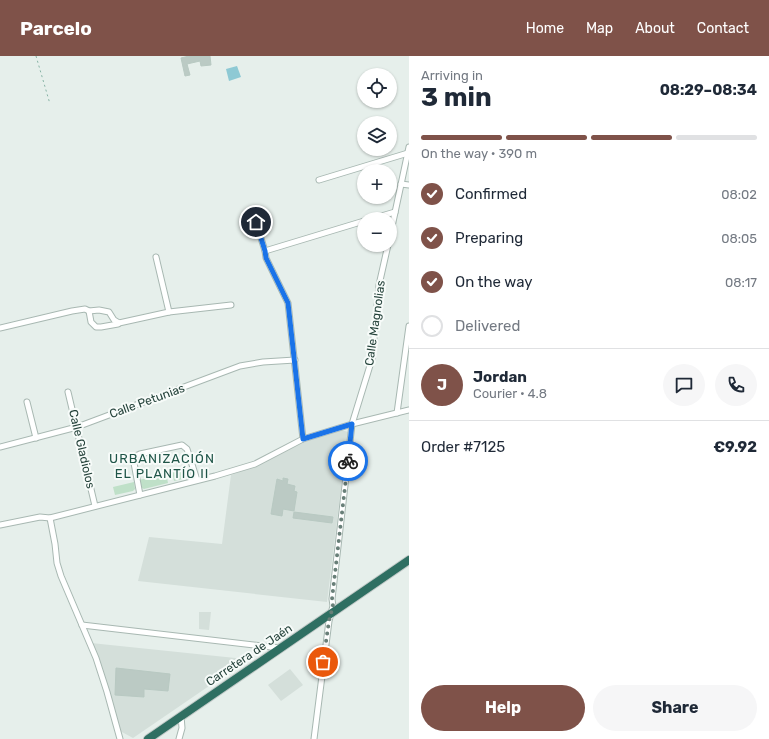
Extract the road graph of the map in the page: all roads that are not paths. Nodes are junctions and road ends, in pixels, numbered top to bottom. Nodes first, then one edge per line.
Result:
1 (409, 147) edge
2 (408, 153) junction
3 (320, 180) dead end
4 (401, 184) junction
5 (409, 185) edge
6 (395, 212) edge
7 (256, 222) dead end
8 (357, 223) edge
9 (265, 251) junction
10 (386, 252) edge
11 (156, 257) dead end
12 (231, 306) dead end
13 (89, 311) junction
14 (169, 312) junction
15 (119, 323) junction
16 (409, 326) edge
17 (0, 328) edge
18 (295, 360) junction
19 (68, 392) dead end
20 (27, 402) dead end
21 (409, 410) edge
22 (397, 413) junction
23 (352, 424) junction
24 (77, 427) junction
25 (36, 438) junction
26 (303, 439) junction
27 (0, 447) edge
28 (197, 480) junction
29 (140, 495) junction
30 (95, 506) junction
31 (50, 518) junction
32 (0, 525) edge
33 (409, 560) edge
34 (333, 610) junction
35 (82, 625) junction
36 (281, 648) junction
37 (180, 716) junction
38 (120, 739) edge
39 (148, 739) edge
40 (180, 739) edge
41 (314, 739) edge

1 - 2 street
2 - 3 street
2 - 4 street
4 - 5 street
4 - 6 street
7 - 9 street
8 - 9 street
9 - 18 street
10 - 23 street, Calle Magnolias
11 - 14 street
12 - 14 street
13 - 15 street
13 - 15 street
13 - 17 street
14 - 15 street
16 - 22 street
18 - 24 street, Calle Petunias
18 - 26 street
19 - 24 street, Calle Gladiolos
20 - 25 street
21 - 22 street
22 - 23 street
23 - 26 street
23 - 34 street, Calle Magnolias
24 - 25 street, Calle Petunias
24 - 30 street, Calle Gladiolos
25 - 27 street, Calle Petunias
26 - 28 street
28 - 29 street
28 - 29 street
29 - 30 street
30 - 31 street
31 - 32 street
31 - 35 street
33 - 34 highway, Carretera de Jaén
34 - 36 highway, Carretera de Jaén
34 - 41 street, Calle Magnolias
35 - 36 street
35 - 38 street
36 - 37 highway, Carretera de Jaén
37 - 39 highway, Carretera de Jaén
37 - 40 street

